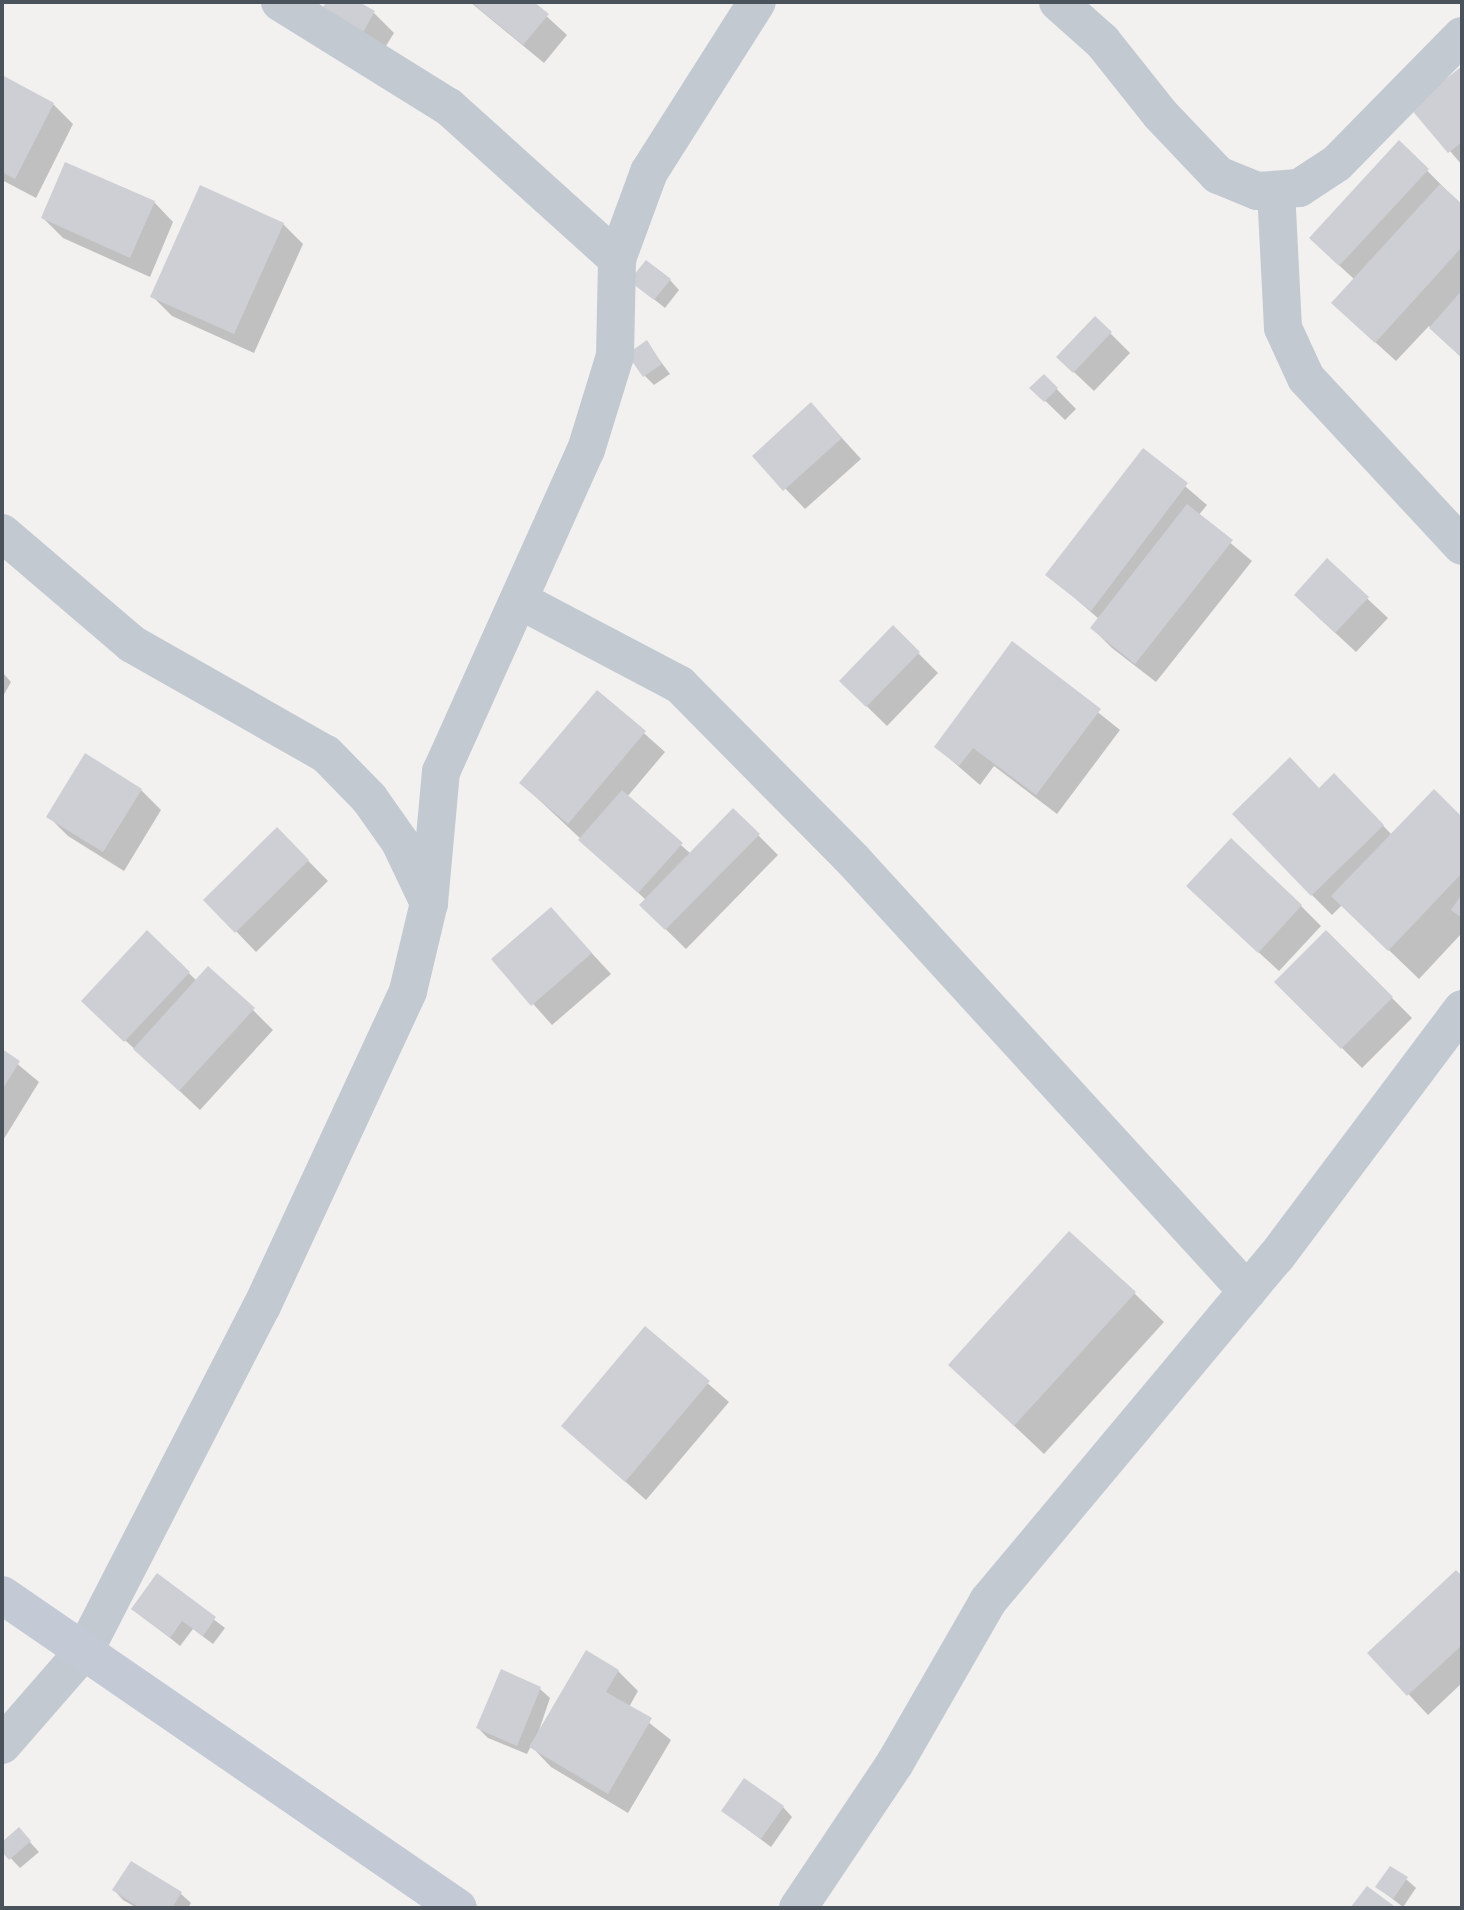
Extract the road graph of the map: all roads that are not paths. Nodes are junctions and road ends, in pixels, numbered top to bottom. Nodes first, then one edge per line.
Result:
1 (280, 2) edge
2 (757, 2) edge
3 (1058, 2) edge
4 (1462, 36) edge
5 (1276, 190) junction
6 (617, 259) junction
7 (2, 533) edge
8 (1462, 546) edge
9 (519, 600) junction
10 (429, 903) junction
11 (1462, 1009) edge
12 (1247, 1291) junction
13 (2, 1595) edge
14 (85, 1650) junction
15 (2, 1745) edge
16 (458, 1908) edge
17 (798, 1908) edge

1 - 6 street
2 - 6 street
3 - 5 street
4 - 5 street
5 - 8 street
6 - 9 street
7 - 10 street
9 - 10 street
9 - 12 street
10 - 14 street
11 - 12 street
12 - 17 street
13 - 14 main road
14 - 15 street
14 - 16 main road

